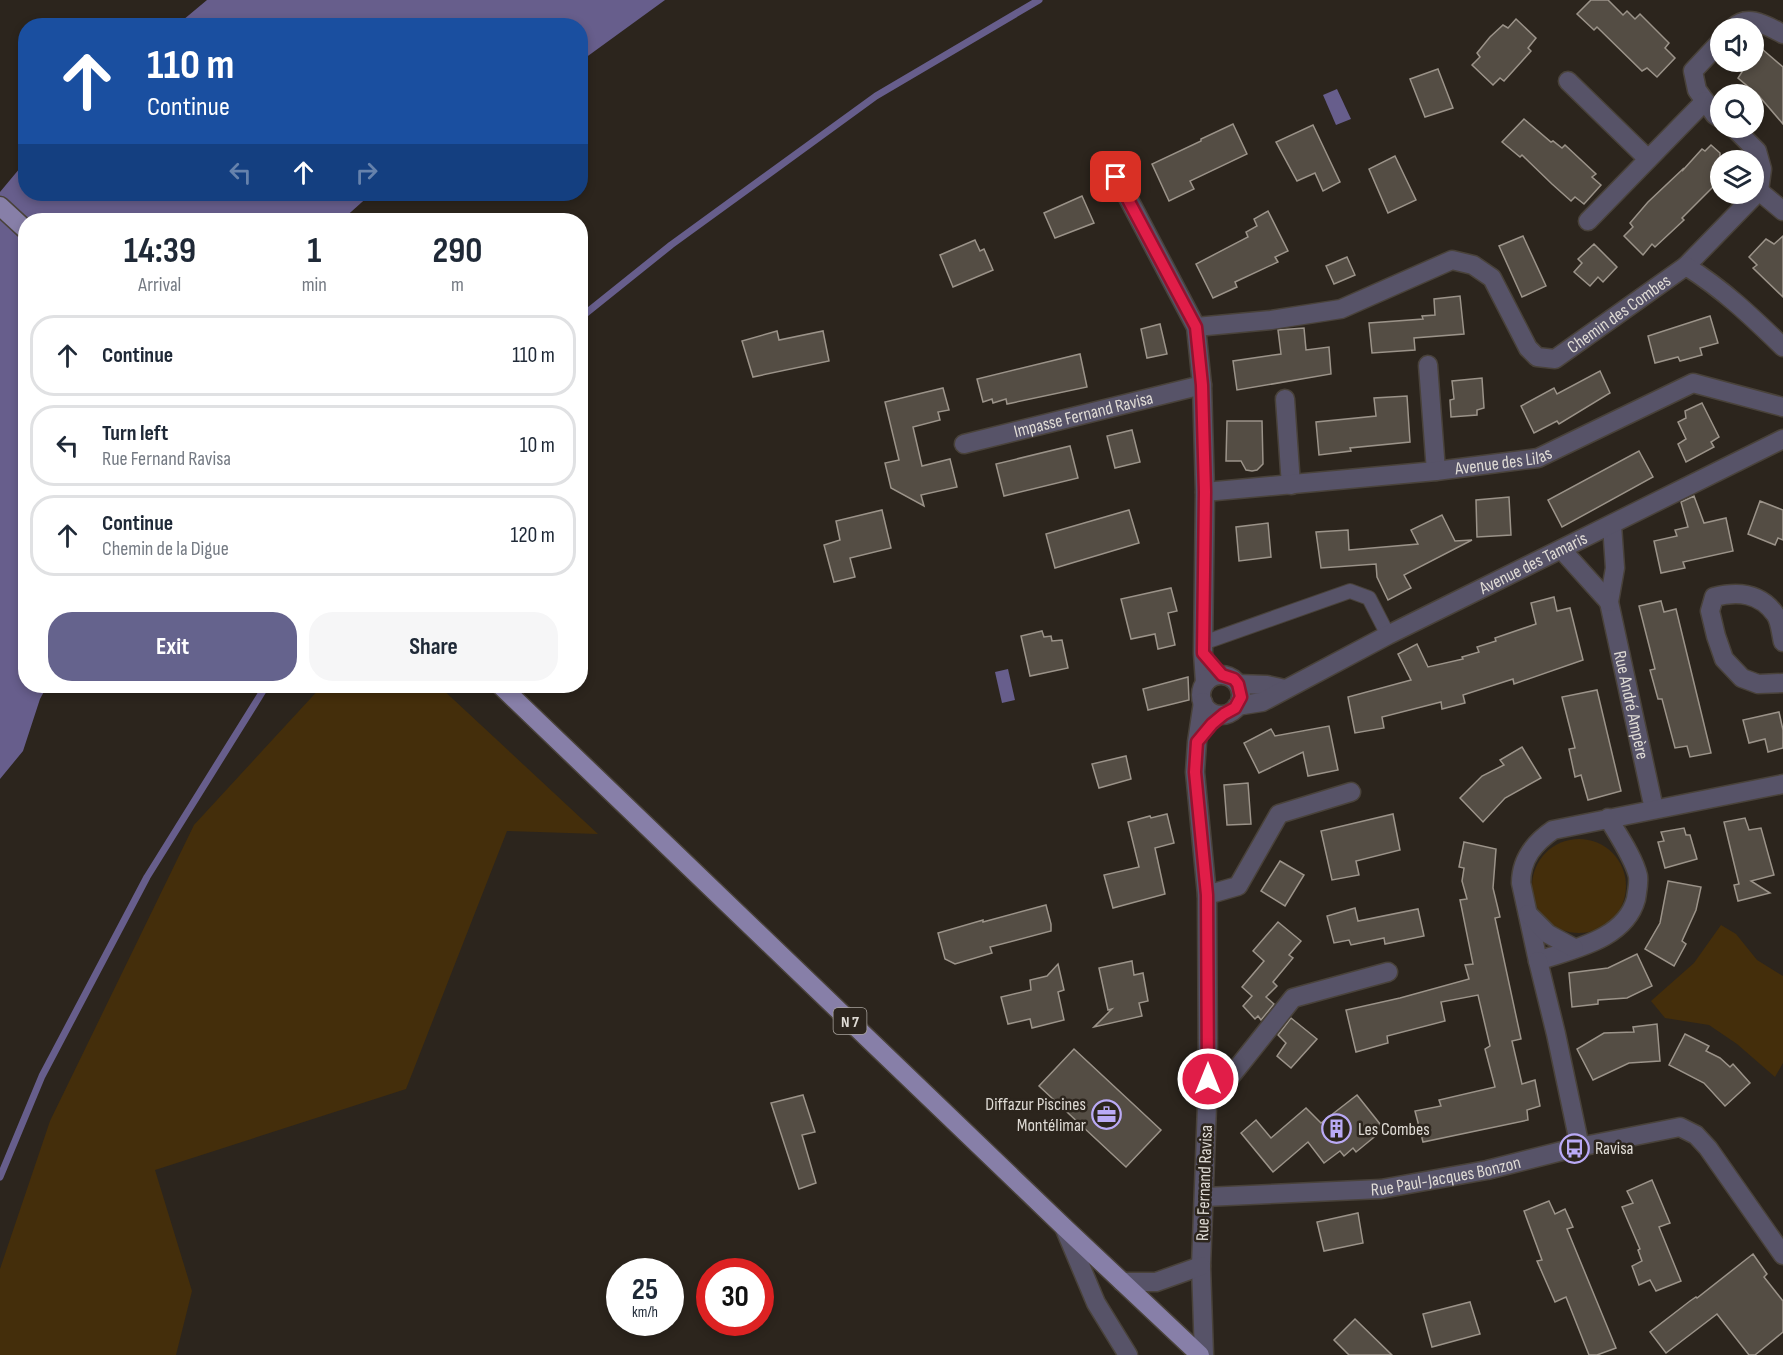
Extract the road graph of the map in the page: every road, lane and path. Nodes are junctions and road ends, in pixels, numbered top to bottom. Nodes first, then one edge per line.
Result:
1 (1764, 24) edge
2 (1783, 34) edge
3 (1710, 52) edge
4 (1568, 81) dead end
5 (1705, 101) junction
6 (1710, 108) edge
7 (1744, 138) edge
8 (1756, 150) edge
9 (1648, 159) junction
10 (1104, 165) dead end
11 (1764, 195) edge
12 (1746, 204) edge
13 (0, 206) edge
14 (1783, 211) edge
15 (1588, 220) dead end
16 (18, 223) edge
17 (1686, 266) junction
18 (1196, 327) junction
19 (1783, 347) edge
20 (1428, 366) dead end
21 (1202, 385) junction
22 (1285, 399) dead end
23 (1783, 407) edge
24 (1783, 439) edge
25 (964, 444) dead end
26 (1436, 471) junction
27 (1291, 485) junction
28 (1205, 492) junction
29 (1612, 525) junction
30 (1562, 550) junction
31 (1609, 602) junction
32 (1389, 635) junction
33 (1783, 642) edge
34 (1203, 648) junction
35 (1222, 675) junction
36 (1205, 683) junction
37 (1783, 683) edge
38 (1238, 684) junction
39 (1286, 688) junction
40 (508, 693) edge
41 (1203, 702) junction
42 (1230, 710) junction
43 (1197, 742) junction
44 (1783, 784) edge
45 (1351, 792) dead end
46 (1654, 809) junction
47 (1608, 818) junction
48 (1207, 895) junction
49 (1528, 914) junction
50 (1574, 948) junction
51 (1538, 961) junction
52 (1388, 972) dead end
53 (1208, 1079) junction
54 (1580, 1147) junction
55 (1205, 1197) junction
56 (1065, 1227) junction
57 (1783, 1255) edge
58 (1201, 1266) junction
59 (1122, 1281) junction
60 (1128, 1355) edge
61 (1202, 1355) edge

1 - 2 street
3 - 5 street
4 - 9 street
5 - 6 street
5 - 9 street
7 - 8 street
9 - 15 street
10 - 18 street
11 - 14 street
12 - 17 street
13 - 16 main road
17 - 18 street, Chemin des Combes
17 - 19 street, Chemin des Combes
18 - 21 street
20 - 26 street
21 - 25 street, Impasse Fernand Ravisa
21 - 28 street
22 - 27 street
23 - 26 street, Avenue des Lilas
24 - 29 street, Avenue des Tamaris
26 - 27 street, Avenue des Lilas
27 - 28 street, Avenue des Lilas
28 - 34 street
29 - 30 street, Avenue des Tamaris
29 - 31 street, Rue André Ampère
30 - 31 street, Rue André Ampère
30 - 32 street, Avenue des Tamaris
31 - 46 street, Rue André Ampère
32 - 34 lane
32 - 39 street, Avenue des Tamaris
33 - 37 street
34 - 35 street
34 - 36 street
35 - 36 street
35 - 38 street
36 - 41 street
38 - 39 street
38 - 42 street
39 - 42 street, Avenue des Tamaris
40 - 56 main road, N 7
41 - 42 street
41 - 43 street, Rue Fernand Ravisa
42 - 43 street
43 - 48 street, Rue Fernand Ravisa
44 - 46 street
45 - 48 street
46 - 47 street
47 - 49 street
47 - 50 street
48 - 53 street, Rue Fernand Ravisa
49 - 50 street
49 - 51 street
50 - 51 street
51 - 54 street
52 - 53 street
53 - 55 street, Rue Fernand Ravisa
54 - 55 street, Rue Paul-Jacques Bonzon
54 - 57 street, Rue Paul-Jacques Bonzon
55 - 58 street, Rue Fernand Ravisa
56 - 59 main road, N 7
56 - 60 street
58 - 59 street, Rue Fernand Ravisa
58 - 61 street, Rue Fernand Ravisa
59 - 61 main road, N 7

